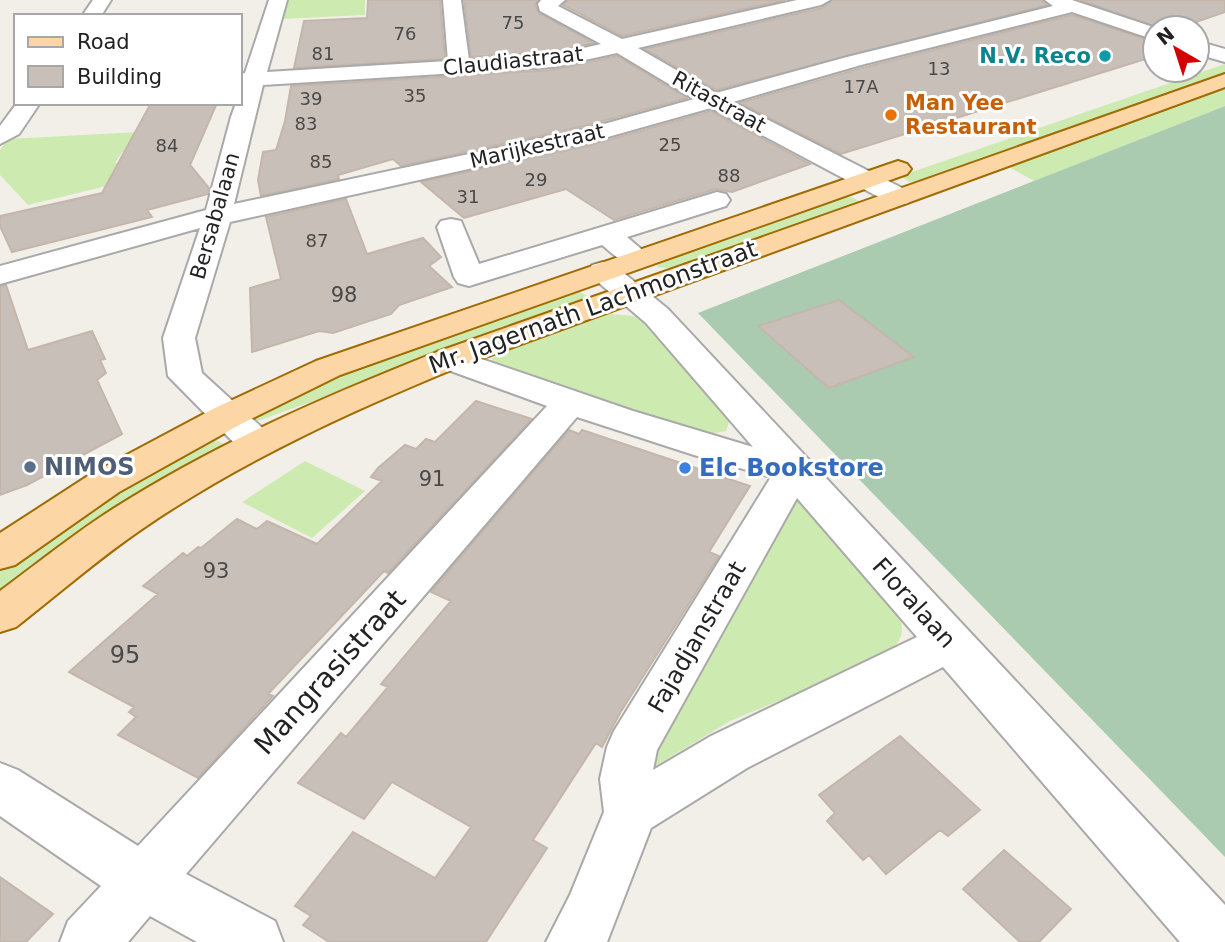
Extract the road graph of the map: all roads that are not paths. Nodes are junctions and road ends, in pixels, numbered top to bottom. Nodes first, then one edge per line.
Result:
1 (278, 0) edge
2 (452, 0) edge
3 (821, 0) edge
4 (553, 1) edge
5 (1063, 3) edge
6 (1141, 29) edge
7 (622, 47) junction
8 (459, 68) junction
9 (247, 80) edge
10 (1225, 80) edge
11 (1145, 84) edge
12 (712, 100) junction
13 (242, 103) edge
14 (28, 105) edge
15 (242, 105) edge
16 (0, 137) edge
17 (866, 180) junction
18 (899, 197) junction
19 (717, 200) dead end
20 (677, 212) junction
21 (218, 216) junction
22 (451, 227) dead end
23 (712, 233) junction
24 (606, 234) junction
25 (624, 274) junction
26 (0, 275) edge
27 (449, 359) junction
28 (570, 402) junction
29 (228, 416) junction
30 (256, 443) junction
31 (794, 470) junction
32 (0, 554) edge
33 (0, 615) edge
34 (949, 642) junction
35 (0, 787) edge
36 (631, 812) junction
37 (143, 881) junction
38 (591, 933) edge
39 (89, 942) edge
40 (254, 942) edge
41 (1219, 942) edge

1 - 9 street, Bersabalaan
2 - 8 street
3 - 7 street, Claudiastraat
4 - 7 street, Ritastraat
5 - 6 street
5 - 12 street, Marijkestraat
7 - 8 street, Claudiastraat
7 - 12 street, Ritastraat
8 - 9 street, Claudiastraat
9 - 13 street, Bersabalaan
10 - 18 main road, Mr. Jagernath Lachmonstraat
11 - 17 main road, Mr. Jagernath Lachmonstraat
12 - 17 street, Ritastraat
12 - 21 street, Marijkestraat
14 - 16 street
15 - 21 street, Bersabalaan
17 - 18 street, Ritastraat
17 - 23 main road, Mr. Jagernath Lachmonstraat
18 - 25 main road, Mr. Jagernath Lachmonstraat
19 - 20 street
20 - 23 street
20 - 24 street
21 - 26 street, Marijkestraat
21 - 29 street, Bersabalaan
22 - 24 street
23 - 25 main road, Mr. Jagernath Lachmonstraat
24 - 25 street, Floralaan
25 - 27 main road, Mr. Jagernath Lachmonstraat
25 - 29 main road, Mr. Jagernath Lachmonstraat
25 - 31 street, Floralaan
27 - 28 street
27 - 30 main road, Mr. Jagernath Lachmonstraat
28 - 31 street
28 - 37 street, Mangrasistraat
29 - 30 street, Bersabalaan
29 - 32 main road, Mr. Jagernath Lachmonstraat
30 - 33 main road, Mr. Jagernath Lachmonstraat
31 - 34 street, Floralaan
31 - 36 street, Fajadjanstraat
34 - 36 street
34 - 41 street, Floralaan
35 - 37 street
36 - 38 street, Fajadjanstraat
37 - 39 street, Mangrasistraat
37 - 40 street

